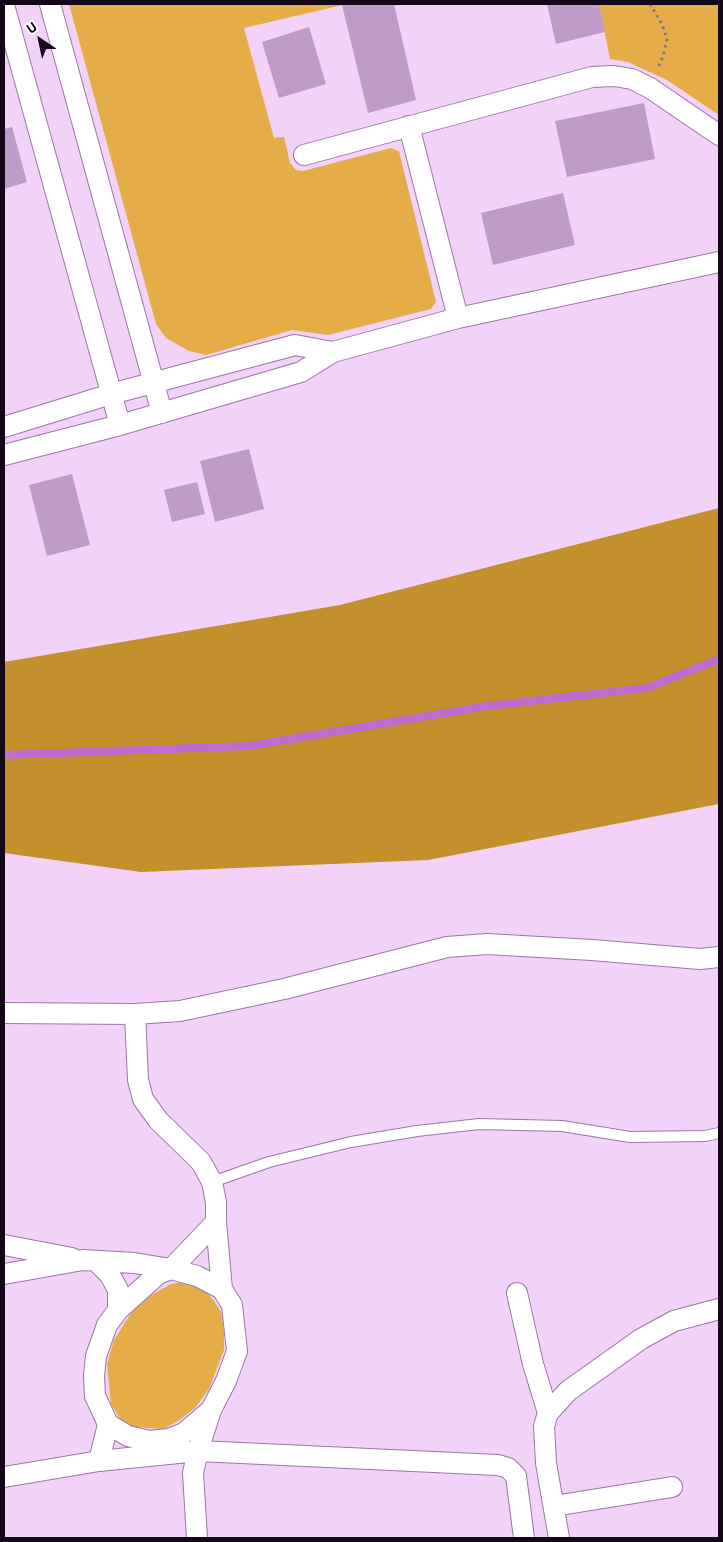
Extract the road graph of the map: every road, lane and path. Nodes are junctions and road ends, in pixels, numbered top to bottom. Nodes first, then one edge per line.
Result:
1 (50, 4) edge
2 (650, 4) edge
3 (4, 5) edge
4 (650, 88) junction
5 (409, 126) junction
6 (719, 135) edge
7 (304, 156) dead end
8 (719, 262) edge
9 (458, 318) junction
10 (333, 352) junction
11 (154, 382) junction
12 (111, 394) junction
13 (162, 413) junction
14 (120, 425) junction
15 (4, 427) edge
16 (4, 455) edge
17 (719, 957) edge
18 (4, 1013) edge
19 (135, 1014) junction
20 (719, 1133) edge
21 (212, 1182) junction
22 (216, 1222) junction
23 (4, 1245) edge
24 (90, 1261) junction
25 (171, 1269) junction
26 (4, 1274) edge
27 (222, 1288) junction
28 (517, 1293) dead end
29 (118, 1310) junction
30 (719, 1310) edge
31 (211, 1410) junction
32 (548, 1413) junction
33 (108, 1424) junction
34 (149, 1441) junction
35 (198, 1451) junction
36 (170, 1454) junction
37 (99, 1462) junction
38 (194, 1473) junction
39 (4, 1477) edge
40 (672, 1487) dead end
41 (554, 1506) junction
42 (197, 1538) edge
43 (524, 1538) edge
44 (558, 1538) edge

1 - 11 street
2 - 4 path
3 - 12 street
4 - 5 street
4 - 6 street
5 - 7 street
5 - 9 street
8 - 9 street
9 - 10 street
10 - 11 street
10 - 13 street
11 - 12 street
11 - 13 street
12 - 14 street
12 - 15 street
13 - 14 street
14 - 16 street
17 - 19 street
18 - 19 street
19 - 21 street
20 - 21 lane
21 - 22 street
22 - 25 street
22 - 27 street
23 - 24 street
24 - 25 street
24 - 26 street
24 - 29 street
25 - 27 street
25 - 29 street
27 - 31 street
28 - 32 street
29 - 33 street
30 - 32 street
31 - 34 street
31 - 35 street
32 - 41 street
33 - 34 street
33 - 37 street
34 - 36 street
35 - 36 street
35 - 38 street
35 - 43 street
36 - 37 street
36 - 38 street
37 - 39 street
38 - 42 street
40 - 41 street
41 - 44 street

